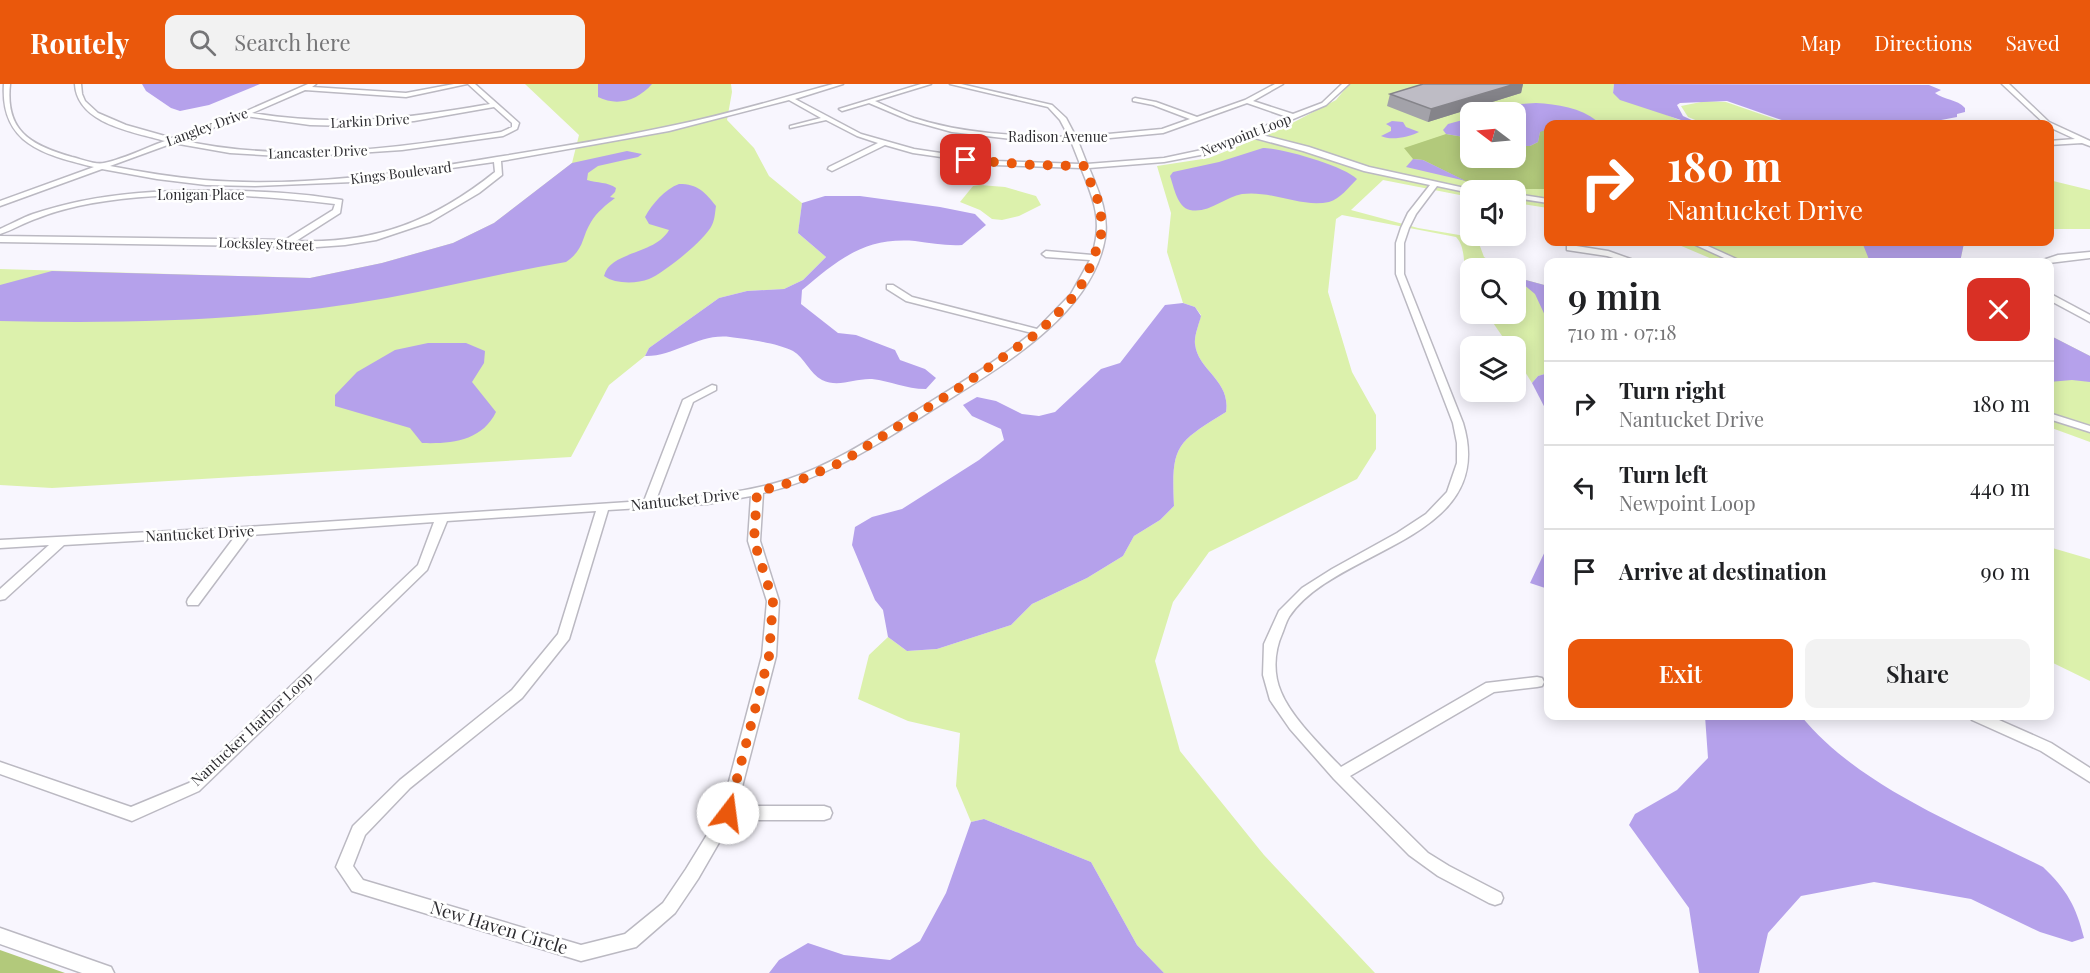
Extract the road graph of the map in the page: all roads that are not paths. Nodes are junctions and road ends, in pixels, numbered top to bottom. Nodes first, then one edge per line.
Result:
1 (7, 84) edge
2 (78, 84) edge
3 (464, 84) edge
4 (471, 84) edge
5 (840, 84) edge
6 (928, 84) edge
7 (953, 84) edge
8 (1280, 84) edge
9 (1346, 84) edge
10 (2005, 84) edge
11 (309, 86) edge
12 (789, 98) junction
13 (1135, 100) dead end
14 (869, 101) junction
15 (1247, 101) junction
16 (496, 105) junction
17 (842, 109) dead end
18 (244, 114) junction
19 (1294, 117) junction
20 (827, 118) junction
21 (1197, 119) junction
22 (2044, 120) edge
23 (2054, 126) edge
24 (792, 128) dead end
25 (1264, 130) junction
26 (1253, 135) junction
27 (171, 140) junction
28 (1074, 140) junction
29 (2081, 140) junction
30 (883, 143) junction
31 (2054, 143) edge
32 (2090, 144) edge
33 (1306, 149) junction
34 (497, 159) junction
35 (966, 160) junction
36 (100, 166) junction
37 (1084, 166) junction
38 (832, 169) dead end
39 (951, 178) dead end
40 (1435, 184) junction
41 (1460, 188) edge
42 (1526, 198) edge
43 (1544, 200) edge
44 (0, 204) edge
45 (0, 232) edge
46 (0, 239) edge
47 (287, 243) junction
48 (1702, 246) edge
49 (1570, 248) dead end
50 (1046, 254) dead end
51 (2090, 255) edge
52 (1095, 258) junction
53 (1622, 258) edge
54 (1730, 258) edge
55 (2054, 259) edge
56 (890, 287) dead end
57 (2054, 299) edge
58 (2090, 319) edge
59 (1039, 332) junction
60 (712, 388) dead end
61 (2054, 418) edge
62 (2090, 429) edge
63 (757, 492) junction
64 (649, 504) junction
65 (603, 508) junction
66 (442, 518) junction
67 (246, 531) junction
68 (61, 541) junction
69 (0, 544) edge
70 (0, 596) edge
71 (193, 602) dead end
72 (1537, 682) dead end
73 (1986, 720) edge
74 (0, 768) edge
75 (1339, 775) junction
76 (2090, 776) edge
77 (728, 813) junction
78 (824, 813) dead end
79 (1496, 898) dead end
80 (0, 936) edge
81 (105, 973) edge

1 - 36 street, Kings Boulevard
2 - 27 street, Lancaster Drive
3 - 11 street
4 - 16 street, Lancaster Drive
5 - 12 street, Kings Boulevard
6 - 14 street
7 - 28 street, Nantucket Drive
8 - 15 street, Radison Avenue
9 - 19 street, Newpoint Loop
10 - 22 street
11 - 18 street, Langley Drive
12 - 20 street, Newpoint Loop
12 - 34 street, Kings Boulevard
13 - 21 street
14 - 17 street
14 - 28 street, Radison Avenue
15 - 19 street
15 - 21 street, Radison Avenue
16 - 18 street, Larkin Drive
16 - 27 street, Lancaster Drive
18 - 27 street, Langley Drive
19 - 25 street, Newpoint Loop
20 - 24 street
20 - 30 street, Newpoint Loop
21 - 28 street, Radison Avenue
23 - 29 street
25 - 26 street, Newpoint Loop
25 - 33 street
26 - 33 street
26 - 37 street, Newpoint Loop
27 - 36 street, Langley Drive
28 - 37 street, Nantucket Drive
29 - 31 street
29 - 32 street
30 - 35 street, Newpoint Loop
30 - 38 street
33 - 40 street
34 - 36 street, Kings Boulevard
34 - 47 street, Locksley Street
35 - 37 street, Newpoint Loop
35 - 39 street
36 - 44 street, Langley Drive
37 - 52 street, Nantucket Drive
40 - 41 street
40 - 75 street
42 - 43 street
45 - 47 street, Lonigan Place
46 - 47 street, Locksley Street
48 - 54 street
49 - 53 street
50 - 52 street
51 - 55 street
52 - 59 street, Nantucket Drive
56 - 59 street
57 - 58 street
59 - 63 street, Nantucket Drive
60 - 64 street
61 - 62 street
63 - 64 street, Nantucket Drive
63 - 77 street, New Haven Circle
64 - 65 street, Nantucket Drive
65 - 66 street, Nantucket Drive
65 - 77 street, New Haven Circle
66 - 67 street, Nantucket Drive
66 - 74 street, Nantucker Harbor Loop
67 - 68 street, Nantucket Drive
67 - 71 street
68 - 69 street, Nantucket Drive
68 - 70 street
72 - 75 street
73 - 76 street
75 - 79 street
77 - 78 street
80 - 81 street

